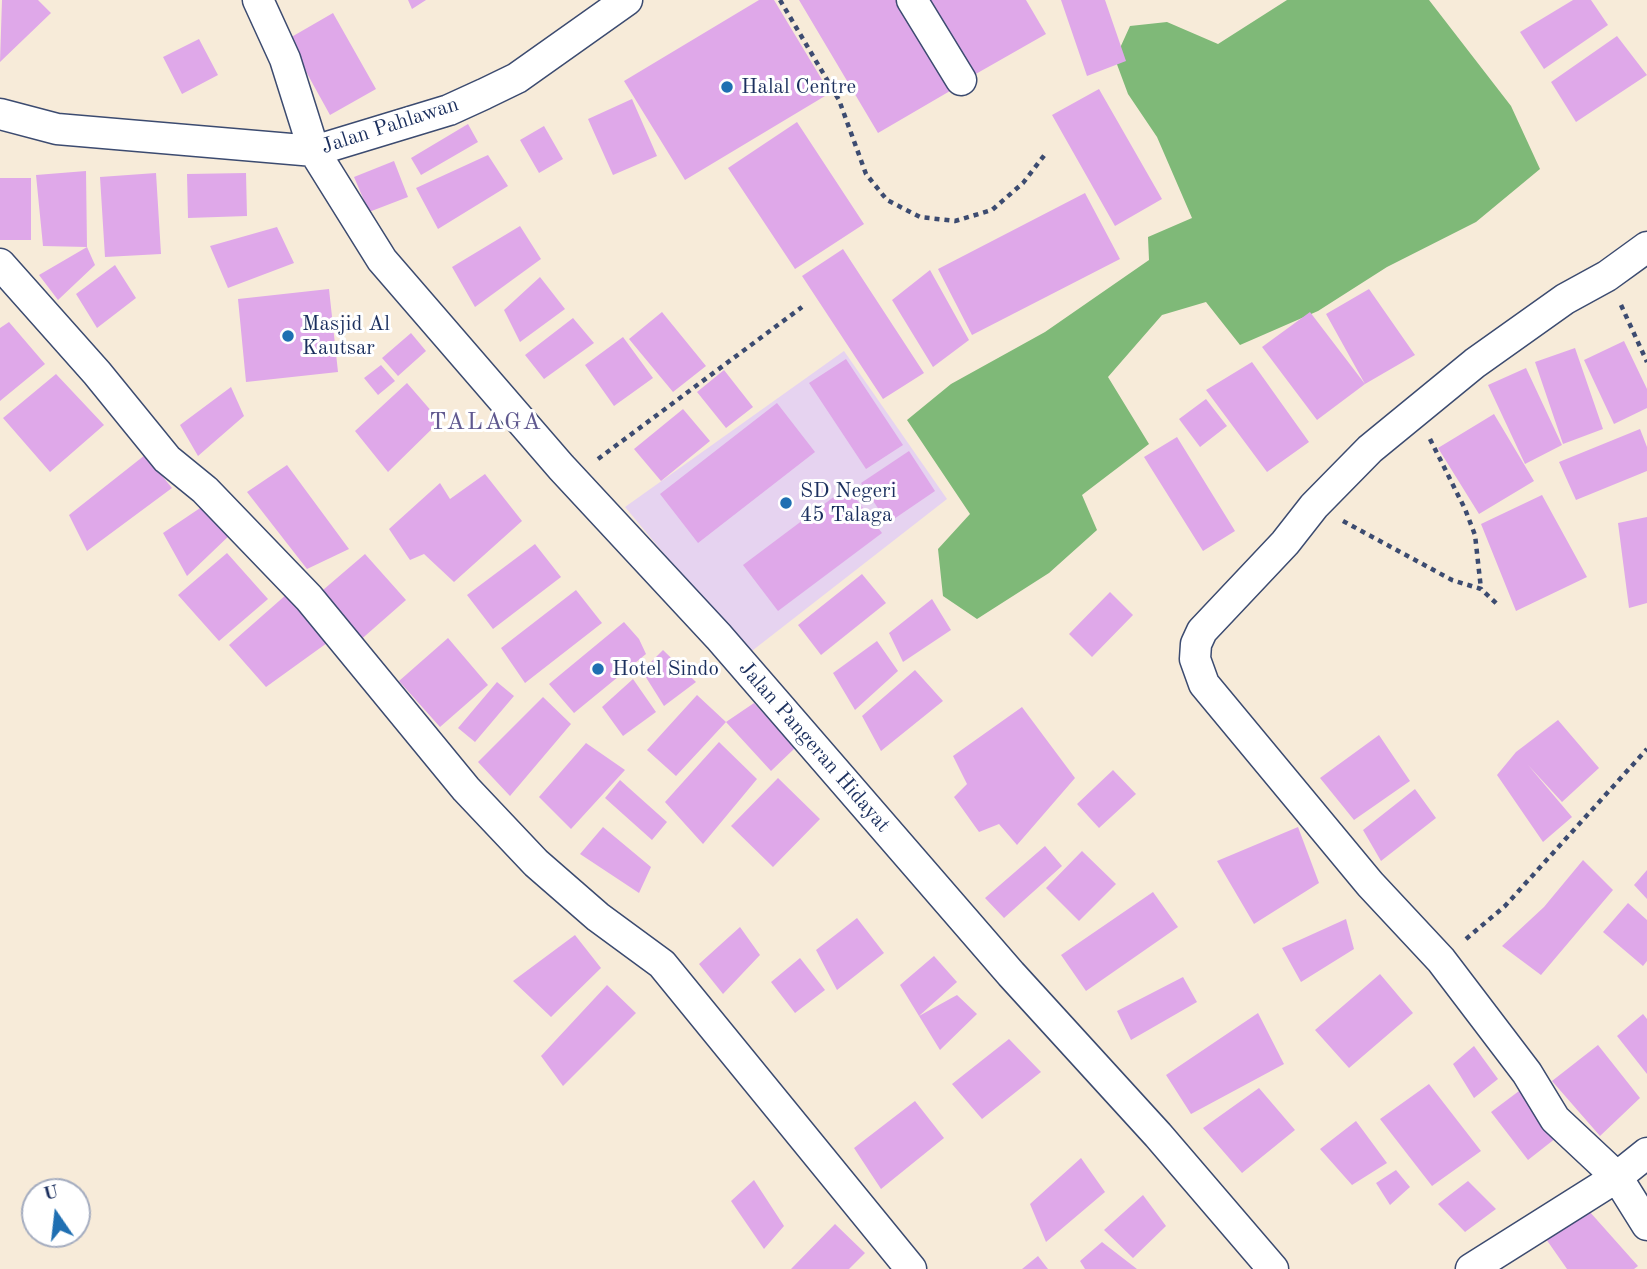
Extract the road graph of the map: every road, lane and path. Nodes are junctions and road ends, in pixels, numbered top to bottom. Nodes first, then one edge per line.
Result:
1 (258, 0) edge
2 (627, 0) edge
3 (780, 0) edge
4 (912, 0) edge
5 (961, 80) dead end
6 (0, 114) edge
7 (314, 151) junction
8 (1046, 153) dead end
9 (1647, 247) edge
10 (0, 264) edge
11 (1607, 276) junction
12 (802, 307) dead end
13 (1647, 362) edge
14 (1415, 410) junction
15 (572, 478) junction
16 (1314, 506) junction
17 (1481, 589) junction
18 (1499, 605) dead end
19 (1647, 749) edge
20 (1441, 960) junction
21 (1647, 1153) edge
22 (1617, 1177) junction
23 (1647, 1225) edge
24 (911, 1269) edge
25 (1273, 1269) edge
26 (1471, 1269) edge

1 - 7 street, Jalan Pangeran Hidayat
2 - 7 street, Jalan Pahlawan
3 - 8 path
4 - 5 street
6 - 7 street, Jalan Pahlawan
7 - 15 street, Jalan Pangeran Hidayat
9 - 11 street
10 - 24 street
11 - 13 path
11 - 14 street
12 - 15 path
14 - 16 street
14 - 17 path
15 - 25 street, Jalan Pangeran Hidayat
16 - 17 path
16 - 20 street
17 - 18 path
19 - 20 path
20 - 22 street
21 - 22 street
22 - 23 street
22 - 26 street

